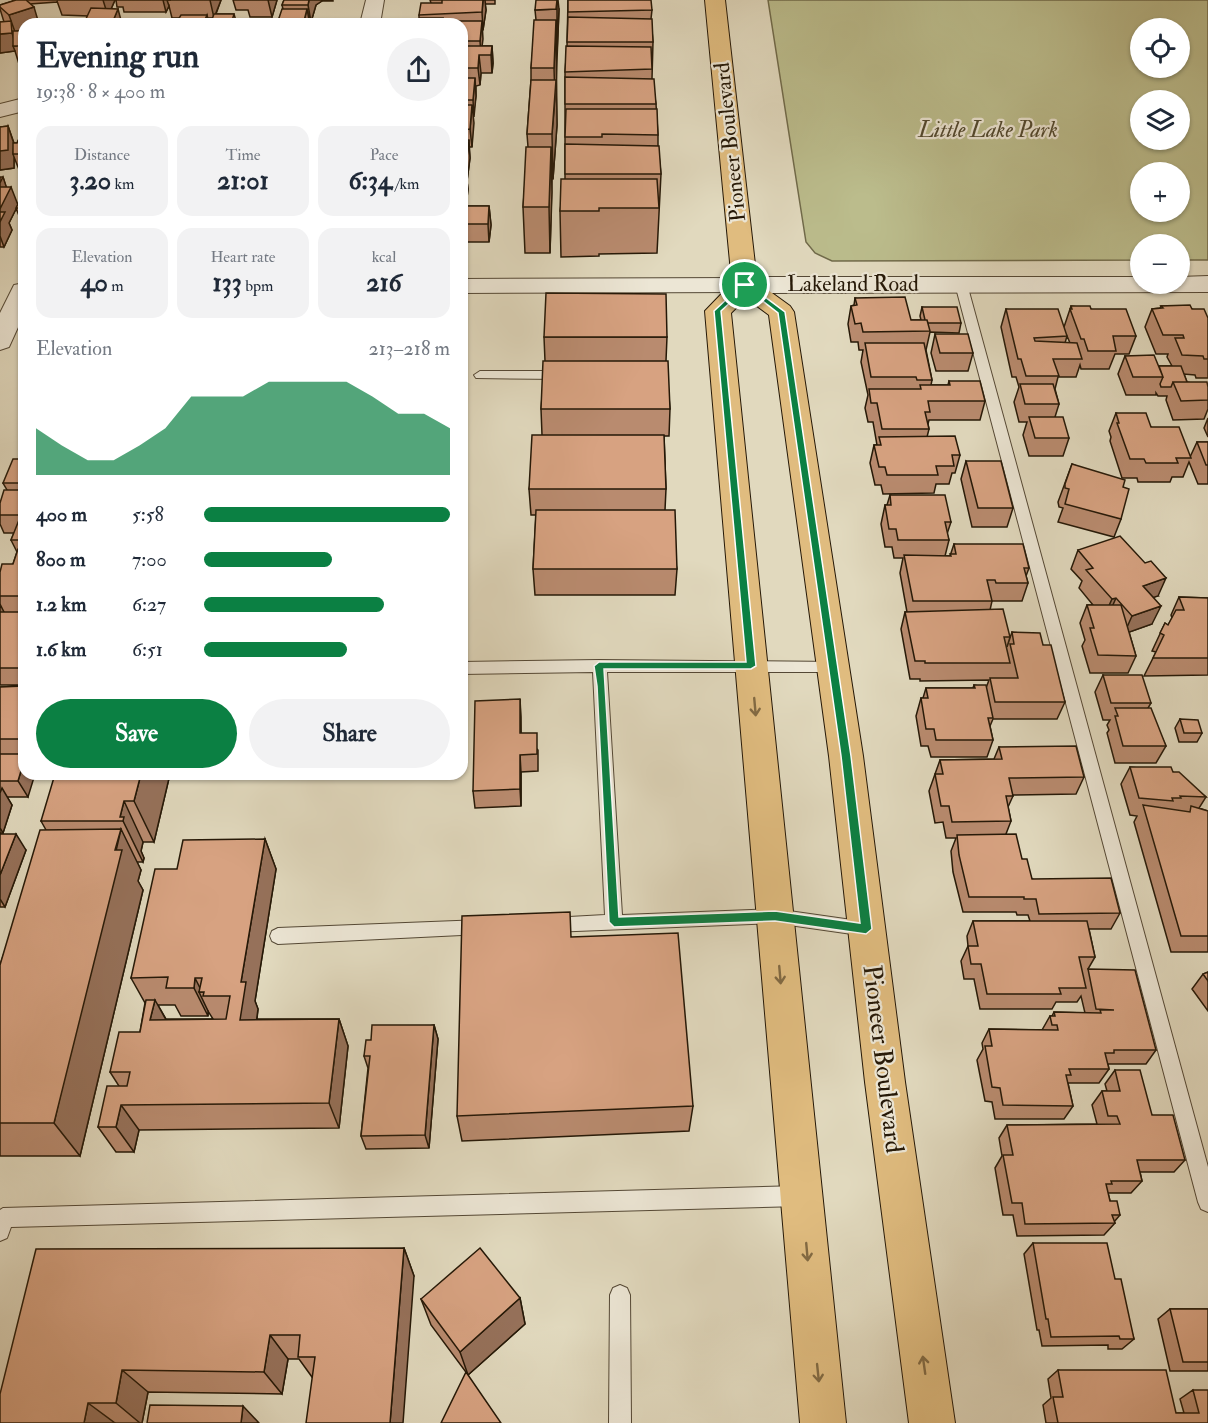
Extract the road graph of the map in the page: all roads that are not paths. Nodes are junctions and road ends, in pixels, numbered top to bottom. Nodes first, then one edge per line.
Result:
1 (375, 0) edge
2 (715, 0) edge
3 (371, 18) edge
4 (18, 106) edge
5 (0, 111) edge
6 (961, 284) junction
7 (1208, 284) edge
8 (745, 285) junction
9 (468, 286) edge
10 (16, 290) edge
11 (0, 342) edge
12 (480, 375) dead end
13 (572, 375) edge
14 (599, 666) junction
15 (751, 666) junction
16 (832, 666) junction
17 (468, 668) edge
18 (775, 916) junction
19 (614, 922) junction
20 (533, 925) edge
21 (498, 927) edge
22 (866, 929) junction
23 (278, 936) dead end
24 (801, 1196) junction
25 (1208, 1202) edge
26 (0, 1231) edge
27 (620, 1295) dead end
28 (620, 1423) edge
29 (823, 1423) edge
30 (932, 1423) edge

1 - 3 street
2 - 8 main road, Pioneer Boulevard
4 - 5 street
6 - 7 street, Lakeland Road
6 - 8 street, Lakeland Road
6 - 25 lane
8 - 9 street, Lakeland Road
8 - 15 main road
8 - 16 main road, Pioneer Boulevard
10 - 11 street
12 - 13 lane
14 - 15 lane
14 - 17 lane
14 - 19 lane
15 - 16 lane
15 -> 18 main road
16 - 22 main road, Pioneer Boulevard
18 - 19 lane
18 - 22 lane
18 -> 24 main road
19 - 20 lane
21 - 23 lane
30 -> 22 main road, Pioneer Boulevard
24 - 26 lane
24 -> 29 main road
27 - 28 lane

